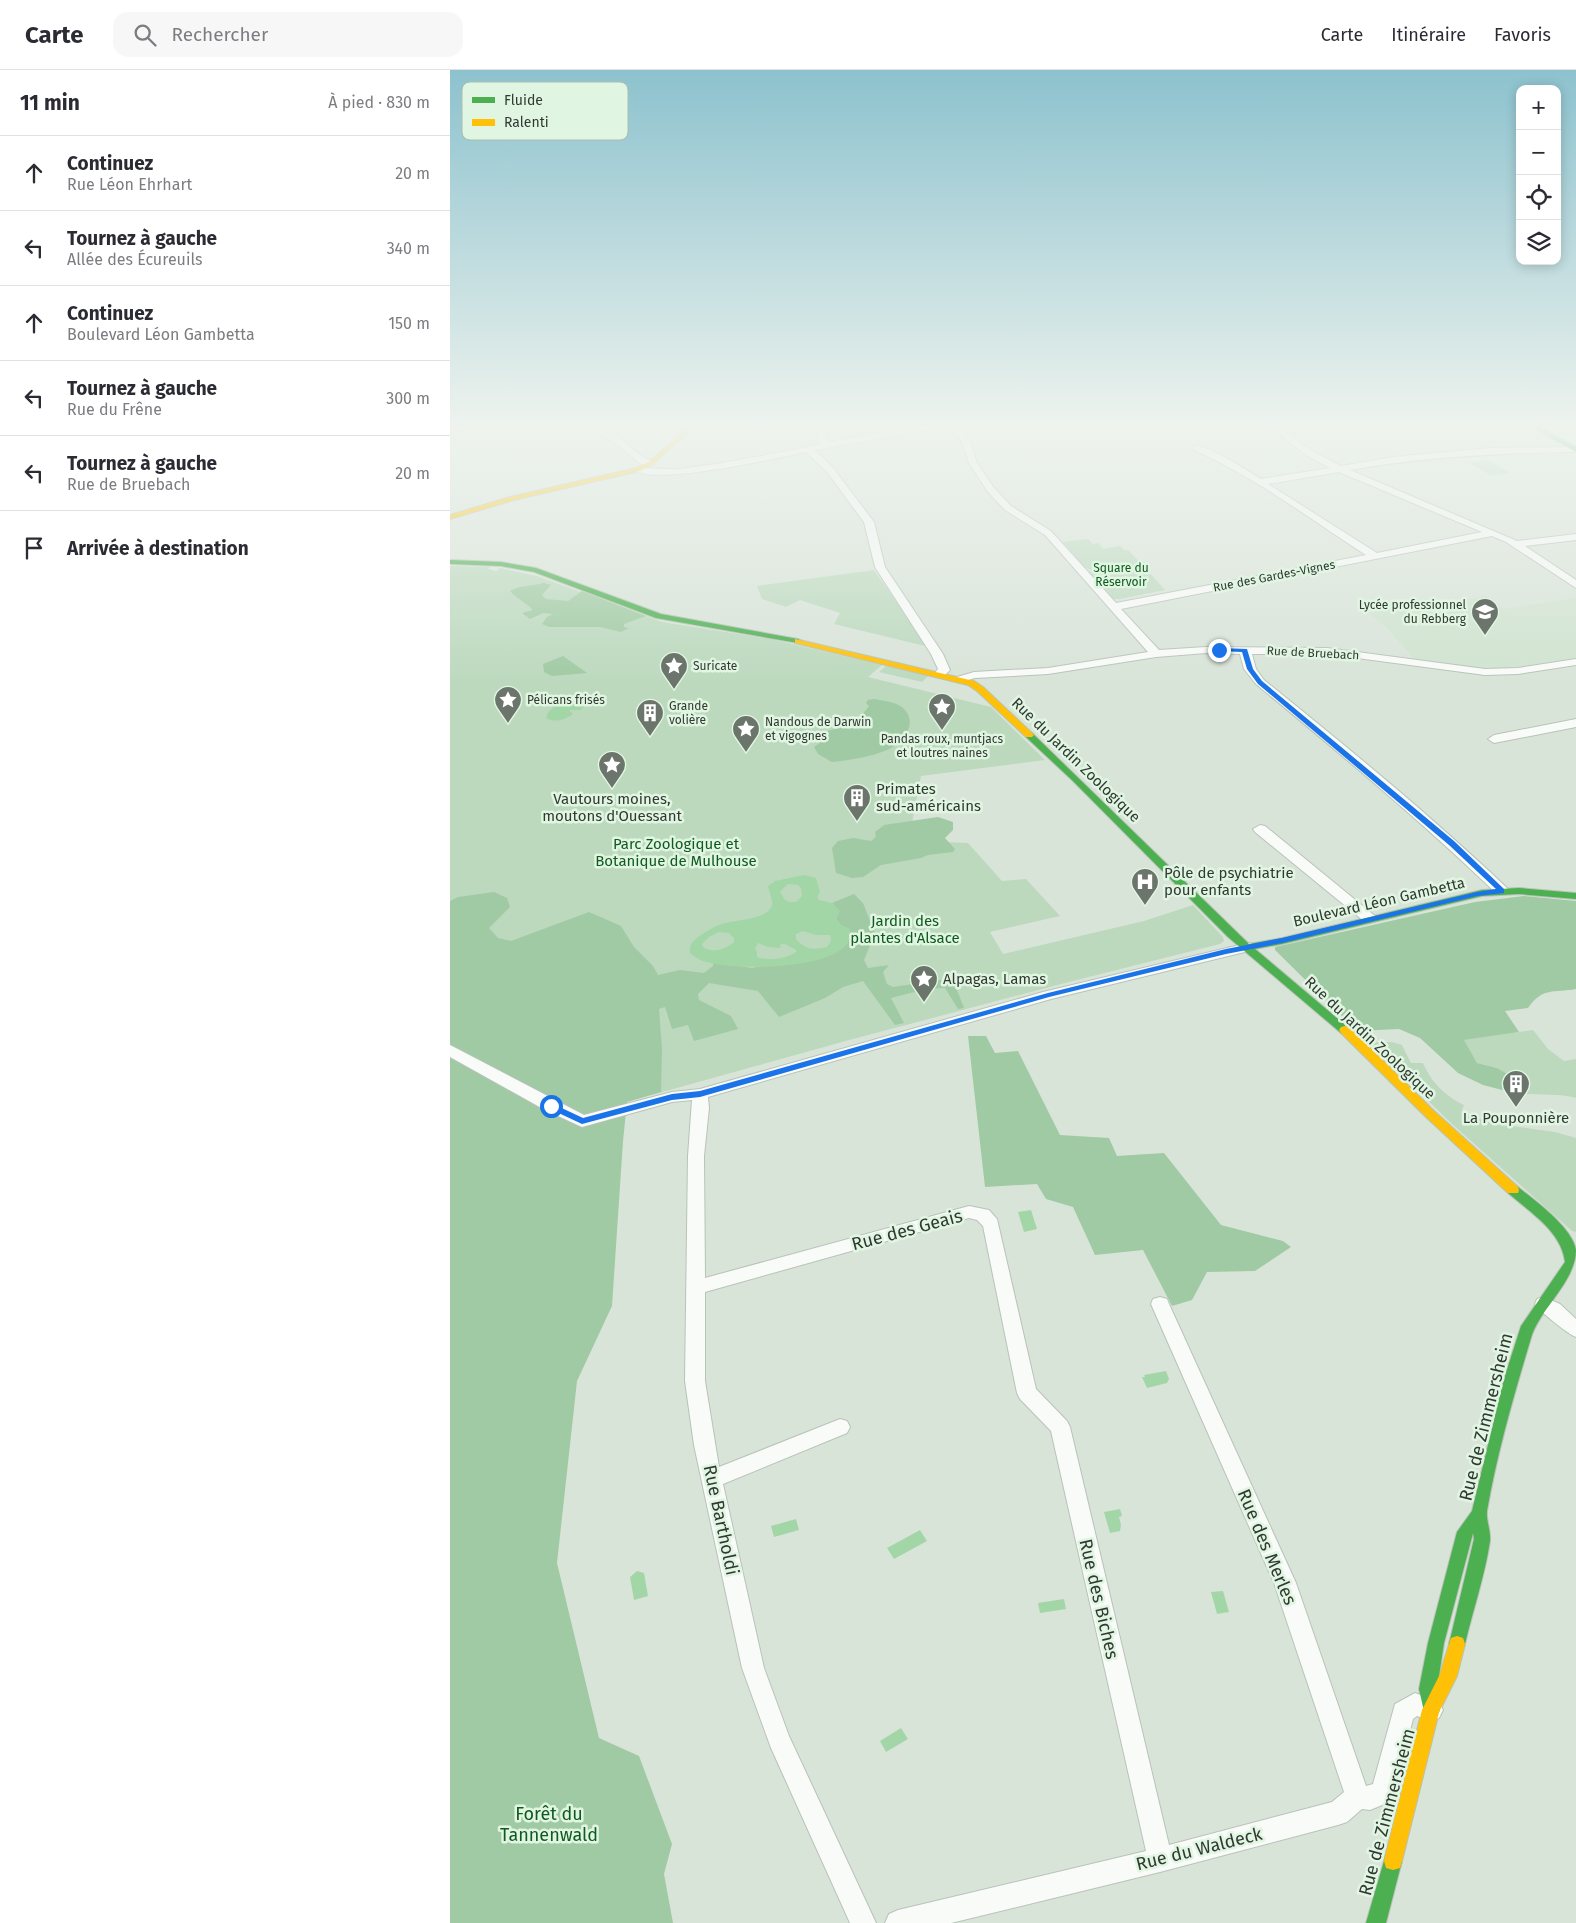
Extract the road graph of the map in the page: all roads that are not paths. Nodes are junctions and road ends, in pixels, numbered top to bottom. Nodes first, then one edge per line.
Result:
1 (471, 510) edge
2 (860, 510) edge
3 (1012, 510) edge
4 (1304, 510) edge
5 (1440, 510) edge
6 (450, 517) edge
7 (1494, 533) junction
8 (1576, 537) edge
9 (1518, 544) junction
10 (1374, 556) junction
11 (450, 562) edge
12 (1576, 585) edge
13 (1113, 607) junction
14 (1245, 650) junction
15 (1156, 654) junction
16 (1576, 662) edge
17 (940, 674) junction
18 (960, 679) junction
19 (1576, 723) edge
20 (1494, 739) dead end
21 (1260, 829) dead end
22 (1502, 891) junction
23 (1576, 896) edge
24 (1370, 919) junction
25 (1248, 947) junction
26 (450, 1050) edge
27 (700, 1094) junction
28 (1574, 1253) edge
29 (695, 1288) junction
30 (1160, 1304) dead end
31 (1544, 1304) junction
32 (1576, 1330) edge
33 (1018, 1351) joint
34 (840, 1427) dead end
35 (712, 1479) junction
36 (1479, 1514) junction
37 (1431, 1710) junction
38 (1358, 1797) junction
39 (1160, 1860) junction
40 (863, 1923) edge
41 (898, 1923) edge
42 (1376, 1923) edge

1 - 6 main road
2 - 17 street
3 - 13 street
4 - 10 street
5 - 7 street
7 - 9 street
7 - 10 street, Rue des Gardes-Vignes
8 - 9 street
9 - 12 street
10 - 13 street, Rue des Gardes-Vignes
11 - 17 main road, Rue du Jardin Zoologique
13 - 15 street
14 - 15 street, Rue de Bruebach
14 - 16 street, Rue de Bruebach
14 - 22 street
15 - 18 street, Rue de Bruebach
17 - 18 main road, Rue du Jardin Zoologique
18 - 25 main road, Rue du Jardin Zoologique
19 - 20 street
21 - 24 street
22 - 23 main road, Boulevard Léon Gambetta
22 - 24 main road, Boulevard Léon Gambetta
24 - 25 main road, Boulevard Léon Gambetta
25 - 27 street
25 - 28 main road, Rue du Jardin Zoologique
26 - 27 street
27 - 29 street, Rue Bartholdi
28 - 31 main road, Rue de Zimmersheim
29 - 33 street, Rue des Geais
29 - 35 street, Rue Bartholdi
30 - 38 street, Rue des Merles
31 - 32 street
31 - 36 main road, Rue de Zimmersheim
33 - 39 street, Rue des Biches
34 - 35 street
35 - 40 street, Rue Bartholdi
36 - 37 main road, Rue de Zimmersheim
36 - 37 main road, Rue de Zimmersheim
37 - 38 street, Rue du Waldeck
37 - 42 main road, Rue de Zimmersheim
38 - 39 street, Rue du Waldeck
39 - 41 street, Rue du Waldeck

